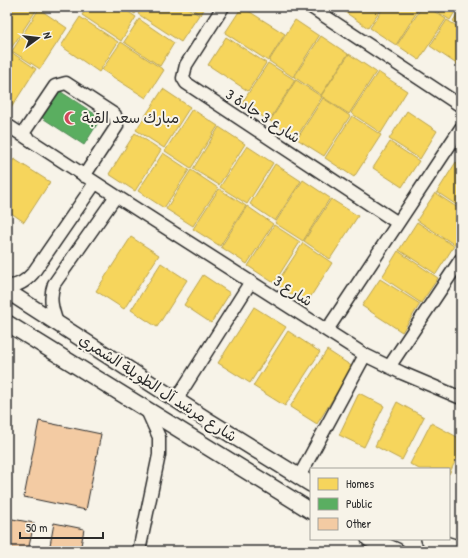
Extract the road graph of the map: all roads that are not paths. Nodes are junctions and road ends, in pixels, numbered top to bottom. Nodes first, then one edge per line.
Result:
1 (223, 7) edge
2 (311, 7) edge
3 (461, 106) edge
4 (7, 125) edge
5 (461, 128) edge
6 (22, 135) junction
7 (84, 176) junction
8 (95, 183) junction
9 (116, 196) junction
10 (398, 223) junction
11 (461, 259) edge
12 (250, 283) junction
13 (7, 286) edge
14 (7, 291) edge
15 (7, 323) edge
16 (57, 323) junction
17 (327, 330) junction
18 (365, 355) junction
19 (388, 367) junction
20 (461, 398) edge
21 (176, 400) junction
22 (146, 408) junction
23 (209, 421) junction
24 (311, 468) edge
25 (310, 470) edge
26 (305, 480) edge
27 (310, 510) edge
28 (371, 540) edge
29 (432, 540) edge
30 (461, 549) edge
31 (139, 551) edge
32 (397, 551) edge

1 - 10 street, شارع 3 جادة 3
2 - 3 street
4 - 6 street, شارع 3
5 - 10 street
6 - 7 street, شارع 3
6 - 7 street
7 - 8 street, شارع 3
8 - 9 street, شارع 3
8 - 13 street
9 - 12 street, شارع 3
9 - 16 street
10 - 17 street
11 - 19 street
12 - 17 street, شارع 3
12 - 21 street
14 - 16 main road, شارع مرشد آل الطويلة الشمري
15 - 22 main road, شارع مرشد آل الطويلة الشمري
16 - 21 main road, شارع مرشد آل الطويلة الشمري
17 - 18 street, شارع 3
18 - 19 street, شارع 3
18 - 24 street
19 - 20 street, شارع 3
21 - 23 main road, شارع مرشد آل الطويلة الشمري
22 - 23 main road
22 - 27 main road, شارع مرشد آل الطويلة الشمري
22 - 31 street
23 - 26 main road, شارع مرشد آل الطويلة الشمري
25 - 26 street
28 - 32 main road
29 - 30 main road

